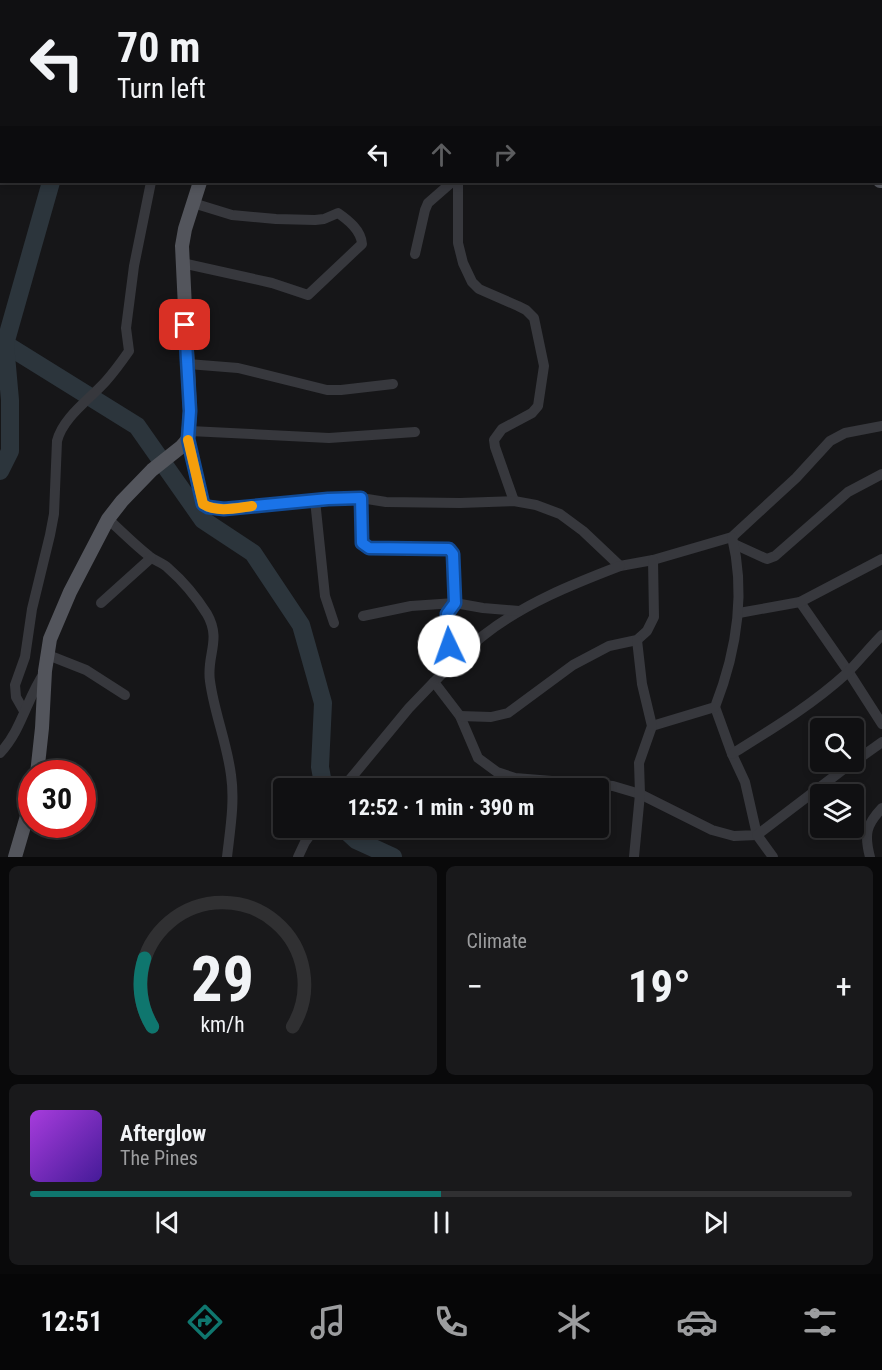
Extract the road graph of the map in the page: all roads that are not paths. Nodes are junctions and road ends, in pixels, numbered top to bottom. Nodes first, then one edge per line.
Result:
1 (151, 183) edge
2 (200, 183) edge
3 (451, 183) edge
4 (458, 183) edge
5 (193, 203) junction
6 (415, 254) dead end
7 (182, 263) junction
8 (188, 364) junction
9 (393, 384) dead end
10 (882, 426) edge
11 (415, 432) dead end
12 (189, 435) junction
13 (882, 474) edge
14 (361, 498) junction
15 (315, 500) junction
16 (514, 501) junction
17 (108, 519) junction
18 (733, 541) junction
19 (151, 558) junction
20 (653, 560) junction
21 (882, 560) edge
22 (620, 566) junction
23 (800, 602) junction
24 (101, 603) dead end
25 (455, 603) junction
26 (519, 611) junction
27 (739, 613) junction
28 (363, 616) dead end
29 (334, 623) dead end
30 (882, 635) edge
31 (637, 640) junction
32 (48, 655) junction
33 (457, 658) junction
34 (45, 671) junction
35 (848, 671) junction
36 (434, 682) junction
37 (125, 695) dead end
38 (715, 706) junction
39 (24, 711) junction
40 (460, 716) junction
41 (880, 716) edge
42 (652, 726) junction
43 (882, 742) edge
44 (0, 753) edge
45 (732, 753) junction
46 (864, 754) edge
47 (39, 760) edge
48 (840, 772) edge
49 (350, 778) edge
50 (640, 794) junction
51 (882, 808) edge
52 (757, 836) junction
53 (21, 838) edge
54 (308, 838) edge
55 (15, 857) edge
56 (227, 857) edge
57 (298, 857) edge
58 (634, 857) edge
59 (773, 857) edge
60 (870, 857) edge

1 - 39 street
2 - 5 main road
3 - 6 street
4 - 16 street
5 - 7 main road
5 - 7 street
7 - 8 main road
8 - 9 street
8 - 12 main road
10 - 18 street
11 - 12 street
12 - 15 street
12 - 17 main road
13 - 18 street
14 - 15 street
14 - 16 street
14 - 25 street
15 - 29 street
16 - 22 street
17 - 19 street
17 - 32 main road
18 - 20 street
18 - 27 street
19 - 24 street
19 - 56 street
20 - 22 street
20 - 31 street
21 - 23 street
22 - 26 street
23 - 27 street
23 - 35 street
25 - 26 street
25 - 28 street
25 - 33 street
26 - 33 street
27 - 38 street
30 - 35 street
31 - 40 street
31 - 42 street
32 - 34 main road
32 - 37 street
33 - 36 street
34 - 39 street
34 - 47 main road
35 - 41 street
35 - 45 street
36 - 40 street
36 - 49 street
38 - 42 street
38 - 45 street
39 - 44 street
40 - 50 street
42 - 50 street
43 - 46 street
45 - 52 street
48 - 52 street
50 - 52 street
50 - 58 street
51 - 60 street
52 - 59 street
53 - 55 main road
54 - 57 street

